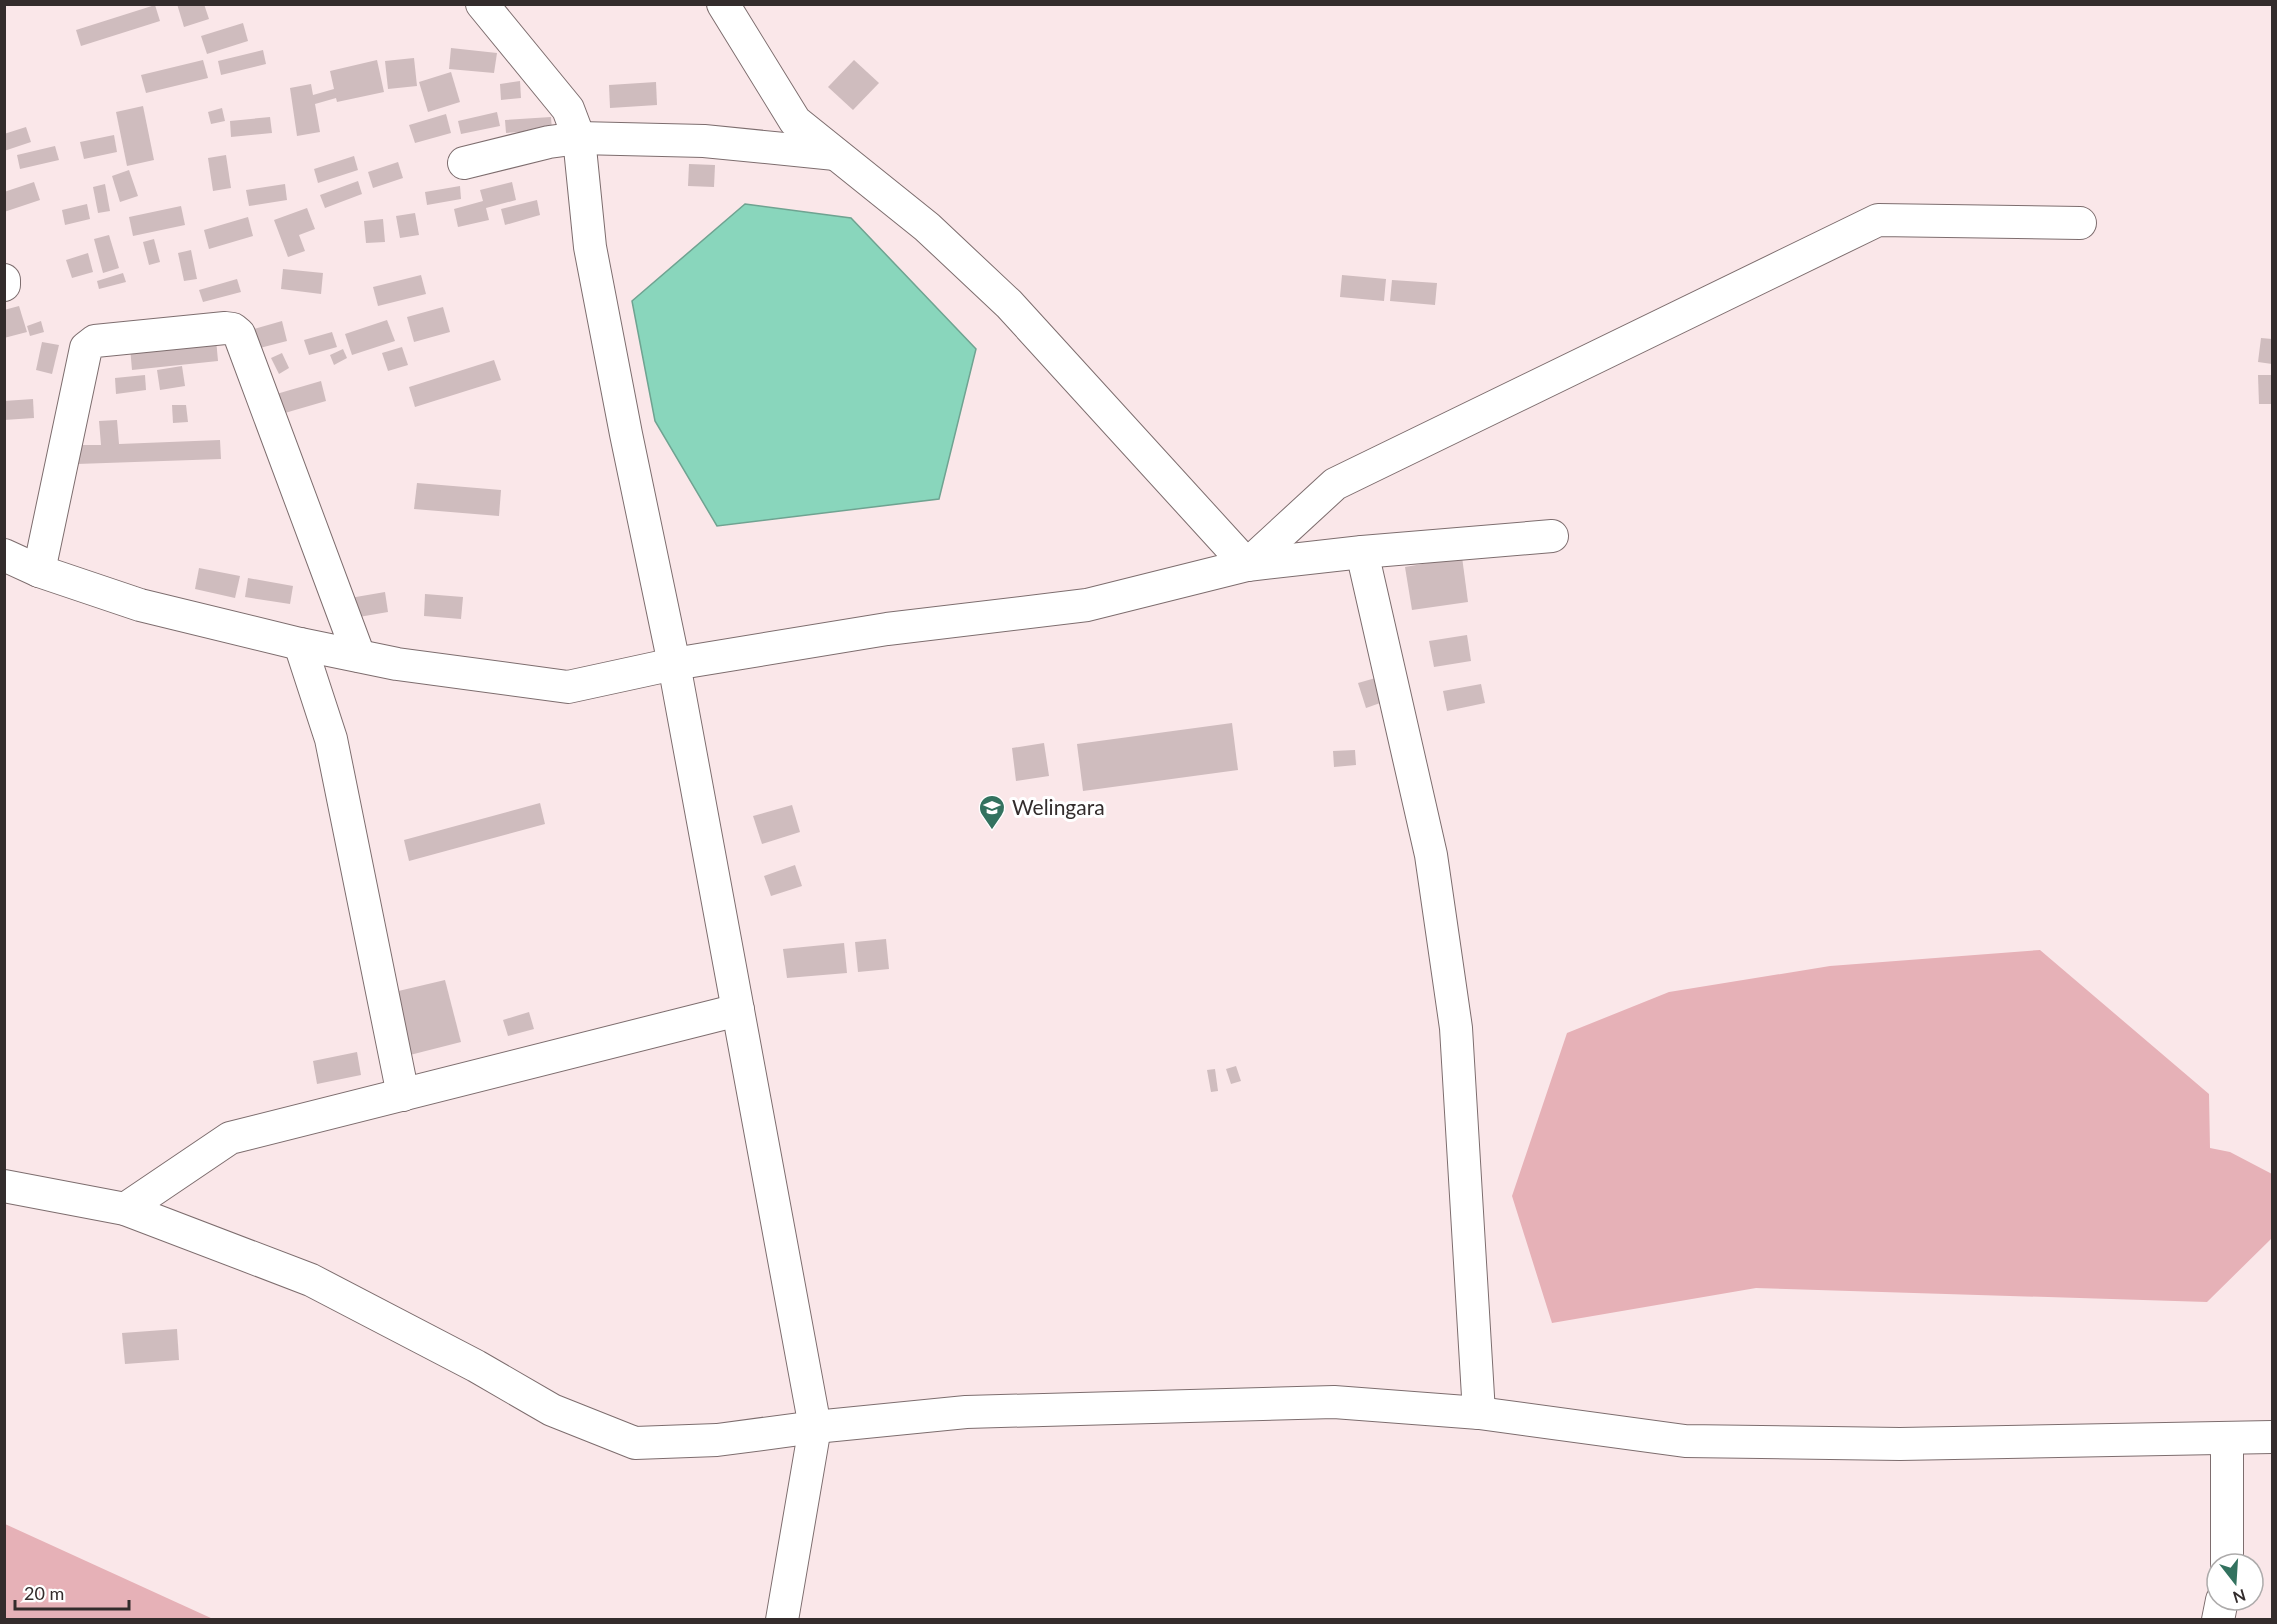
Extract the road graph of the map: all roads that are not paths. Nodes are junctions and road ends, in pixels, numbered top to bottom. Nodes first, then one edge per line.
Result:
1 (482, 4) edge
2 (723, 4) edge
3 (579, 138) junction
4 (835, 154) junction
5 (464, 163) dead end
6 (2080, 223) dead end
7 (4, 280) edge
8 (4, 285) edge
9 (1552, 536) dead end
10 (1362, 552) junction
11 (4, 555) edge
12 (1247, 565) junction
13 (39, 571) junction
14 (300, 644) junction
15 (359, 656) junction
16 (674, 664) junction
17 (738, 1010) junction
18 (403, 1095) junction
19 (4, 1186) edge
20 (125, 1209) junction
21 (1479, 1413) junction
22 (815, 1427) junction
23 (2272, 1437) edge
24 (2227, 1438) junction
25 (2227, 1552) edge
26 (783, 1620) edge

1 - 3 street
2 - 4 street
3 - 4 street
3 - 5 street
3 - 16 street
4 - 12 street
6 - 12 street
7 - 8 street
9 - 10 street
10 - 12 street
10 - 21 street
11 - 13 street
12 - 16 street
13 - 14 street
13 - 15 street
14 - 15 street
14 - 18 street
15 - 16 street
16 - 17 street
17 - 18 street
17 - 22 street
18 - 20 street
19 - 20 street
20 - 22 street
21 - 22 street
21 - 24 street
22 - 26 street
23 - 24 street
24 - 25 street

